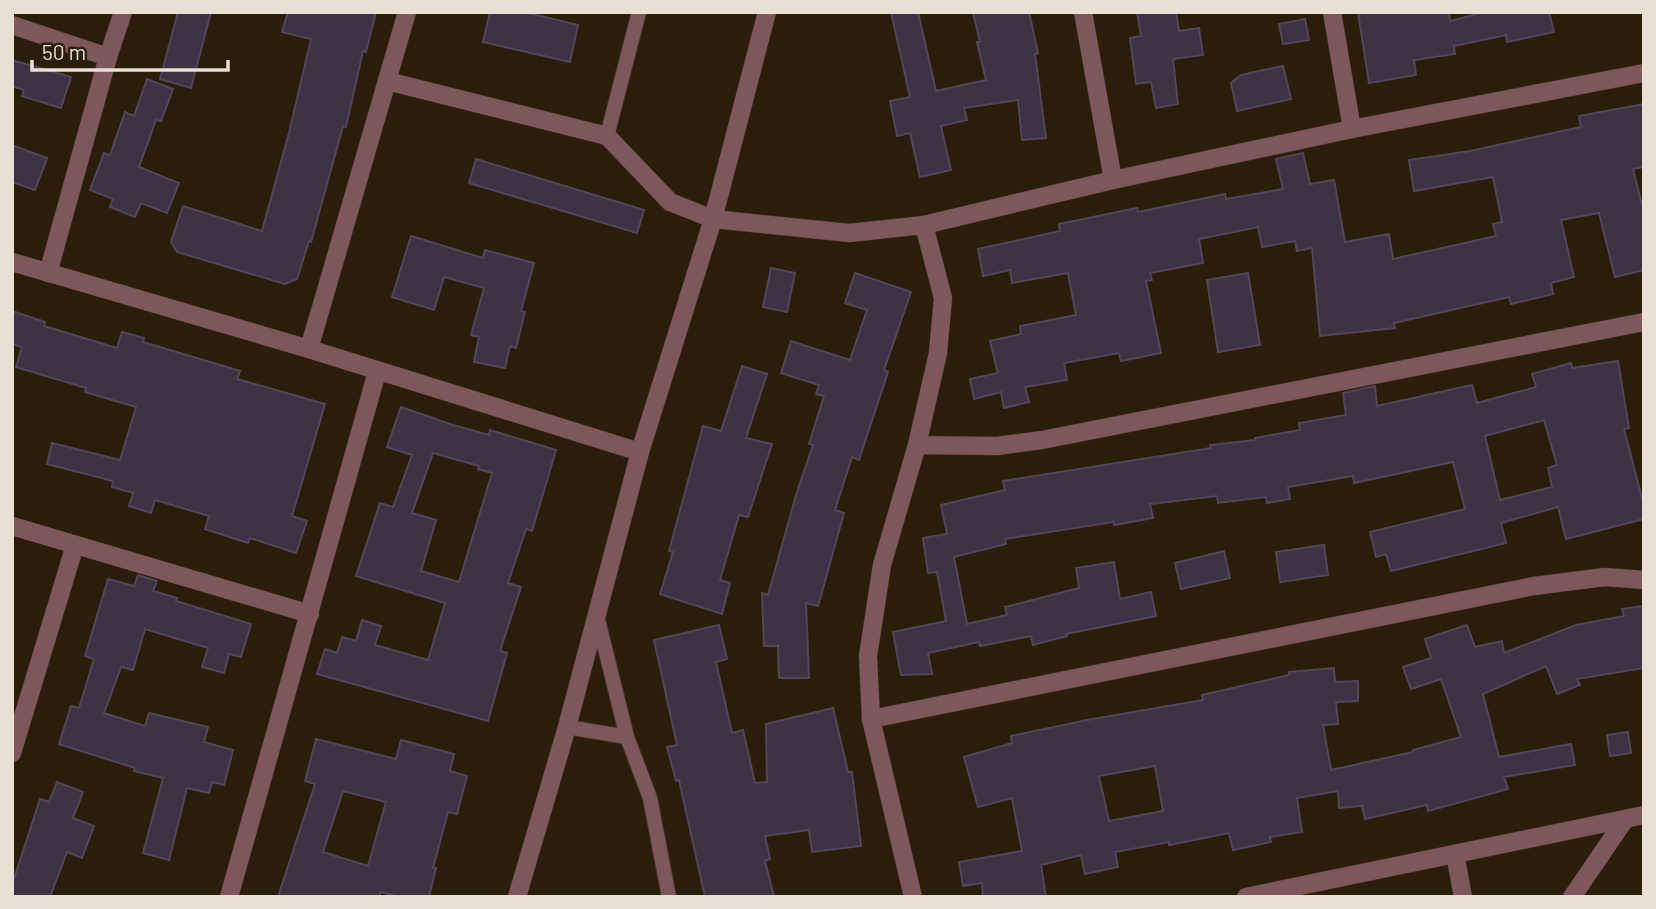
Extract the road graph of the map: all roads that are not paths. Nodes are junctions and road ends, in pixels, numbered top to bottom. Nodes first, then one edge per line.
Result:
1 (123, 12) edge
2 (408, 12) edge
3 (639, 12) edge
4 (767, 12) edge
5 (1083, 12) edge
6 (1332, 12) edge
7 (12, 25) edge
8 (108, 57) junction
9 (1644, 73) edge
10 (387, 81) junction
11 (1352, 129) junction
12 (607, 136) junction
13 (1113, 180) junction
14 (713, 219) junction
15 (924, 225) junction
16 (12, 262) edge
17 (48, 272) junction
18 (1644, 322) edge
19 (309, 349) junction
20 (377, 372) junction
21 (917, 444) junction
22 (640, 452) junction
23 (12, 526) edge
24 (75, 545) junction
25 (1644, 580) edge
26 (310, 614) junction
27 (597, 615) junction
28 (871, 719) junction
29 (567, 727) junction
30 (627, 737) junction
31 (12, 753) edge
32 (1644, 815) edge
33 (1624, 821) junction
34 (1455, 854) junction
35 (229, 897) edge
36 (517, 897) edge
37 (669, 897) edge
38 (913, 897) edge
39 (1246, 897) edge
40 (1463, 897) edge
41 (1572, 897) edge

1 - 8 street
2 - 10 street
3 - 12 lane
4 - 14 street
5 - 13 street
6 - 11 street
7 - 8 street
8 - 17 street
9 - 11 street
10 - 12 street
10 - 19 street
11 - 13 street
12 - 14 street
13 - 15 street
14 - 15 street
14 - 22 street
15 - 21 street
16 - 17 street
17 - 19 street
18 - 21 street
19 - 20 street
20 - 22 street
20 - 26 street
21 - 28 street
22 - 27 street
23 - 24 street
24 - 26 street
24 - 31 street
25 - 28 street
26 - 35 street
27 - 29 street
27 - 30 lane
28 - 38 street
29 - 30 lane
29 - 36 street
30 - 37 lane
32 - 33 street
33 - 34 street
33 - 41 street
34 - 39 street
34 - 40 street

